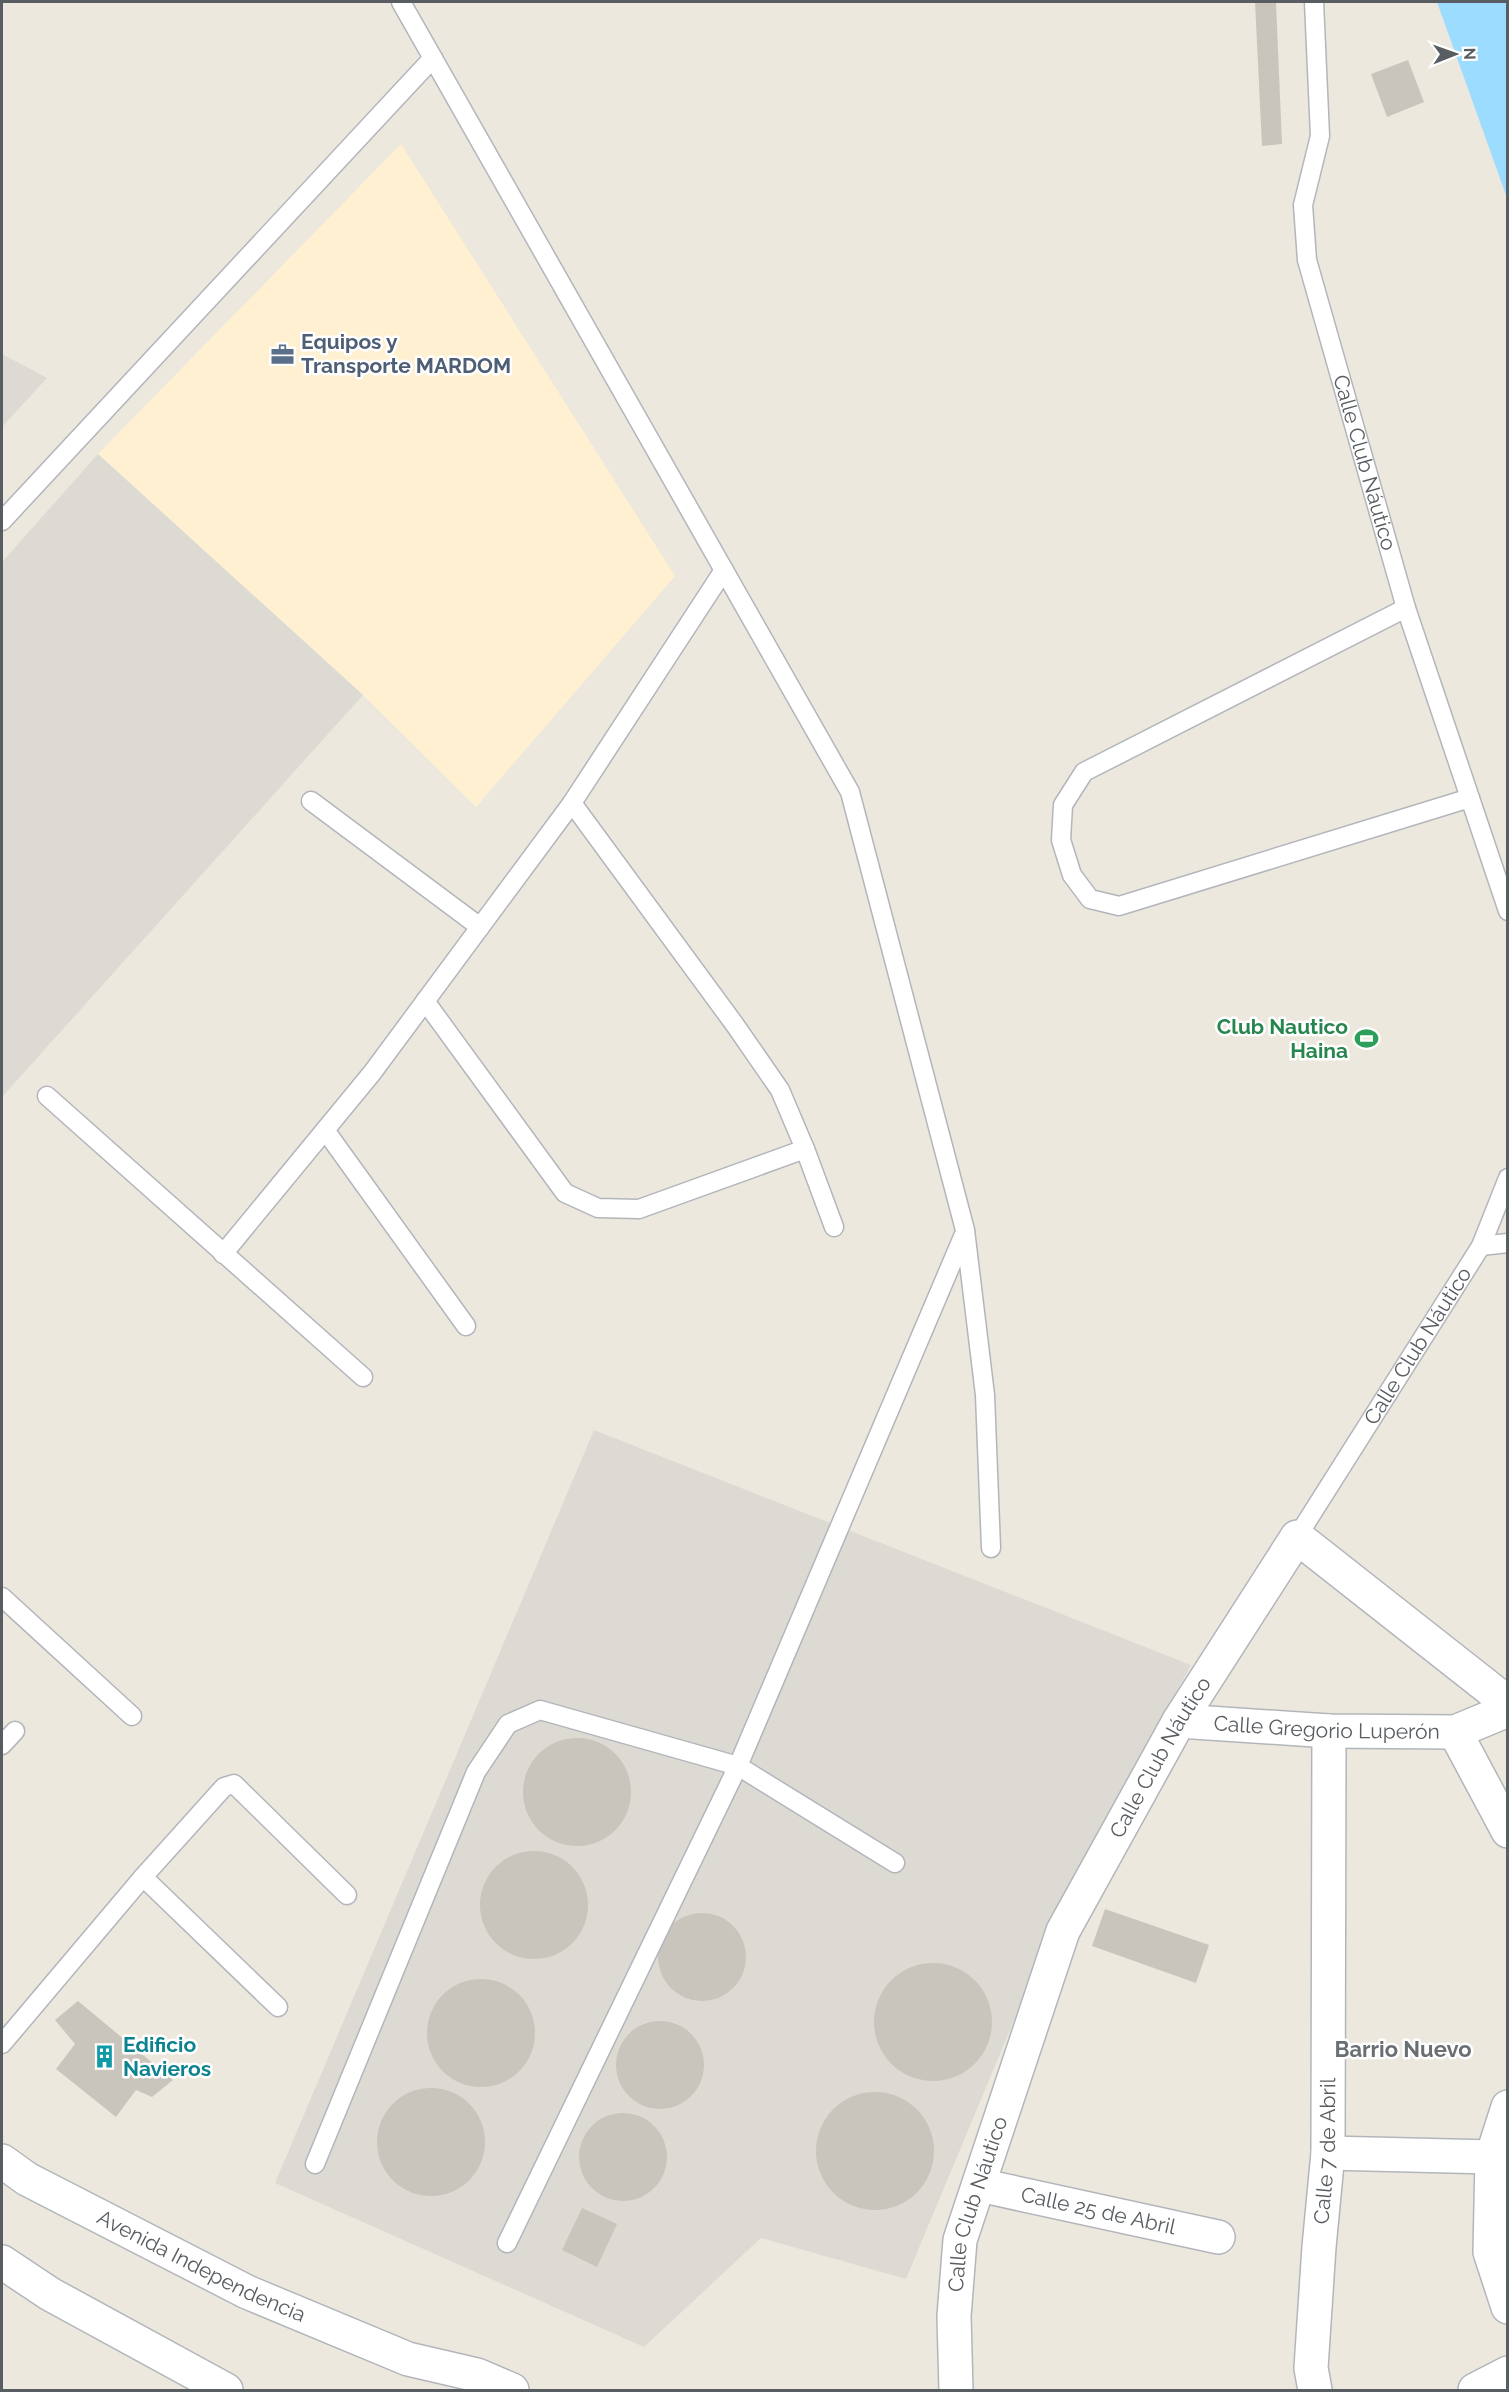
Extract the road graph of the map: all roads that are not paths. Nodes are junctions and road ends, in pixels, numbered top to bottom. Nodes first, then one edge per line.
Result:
1 (401, 2) edge
2 (1314, 2) edge
3 (433, 58) junction
4 (2, 522) edge
5 (724, 570) junction
6 (1406, 608) junction
7 (1470, 798) junction
8 (310, 801) dead end
9 (572, 803) junction
10 (1508, 911) edge
11 (480, 927) junction
12 (425, 1001) junction
13 (47, 1096) dead end
14 (325, 1130) junction
15 (806, 1149) junction
16 (1508, 1178) edge
17 (834, 1227) dead end
18 (965, 1230) junction
19 (1508, 1243) edge
20 (1481, 1246) junction
21 (223, 1254) junction
22 (466, 1326) dead end
23 (363, 1377) dead end
24 (1297, 1538) junction
25 (991, 1548) dead end
26 (2, 1597) edge
27 (1508, 1703) edge
28 (1508, 1710) edge
29 (132, 1716) dead end
30 (1179, 1721) junction
31 (15, 1731) dead end
32 (1329, 1731) junction
33 (1455, 1732) junction
34 (2, 1745) edge
35 (738, 1766) junction
36 (1508, 1831) edge
37 (895, 1863) dead end
38 (143, 1876) junction
39 (347, 1895) dead end
40 (278, 2007) dead end
41 (2, 2044) edge
42 (1508, 2107) edge
43 (1328, 2153) junction
44 (1492, 2157) junction
45 (2, 2160) edge
46 (315, 2164) dead end
47 (979, 2185) junction
48 (1218, 2237) dead end
49 (507, 2243) dead end
50 (2, 2262) edge
51 (1508, 2307) edge
52 (408, 2359) junction
53 (1508, 2373) edge
54 (226, 2391) edge
55 (456, 2391) edge
56 (512, 2391) edge
57 (956, 2391) edge
58 (1315, 2391) edge
59 (1475, 2391) edge

1 - 3 lane
2 - 6 lane, Calle Club Náutico
3 - 4 lane
3 - 5 lane
5 - 9 lane
5 - 18 lane
6 - 7 lane, Calle Club Náutico
6 - 7 lane
7 - 10 lane, Calle Club Náutico
8 - 11 lane
9 - 11 lane
9 - 15 lane
11 - 12 lane
12 - 14 lane
12 - 15 lane
13 - 21 lane
14 - 21 lane
14 - 22 lane
15 - 17 lane
16 - 20 lane, Calle Club Náutico
18 - 25 lane
18 - 35 lane
19 - 20 lane
20 - 24 lane, Calle Club Náutico
21 - 23 lane
24 - 27 street
24 - 30 street, Calle Club Náutico
26 - 29 lane
28 - 33 street, Calle Gregorio Luperón
30 - 32 street, Calle Gregorio Luperón
30 - 47 street, Calle Club Náutico
31 - 34 lane
32 - 33 street, Calle Gregorio Luperón
32 - 43 street, Calle 7 de Abril
33 - 36 street
35 - 37 lane
35 - 46 lane
35 - 49 lane
38 - 39 lane
38 - 40 lane
38 - 41 lane
42 - 44 street
43 - 44 street
43 - 58 street, Calle 7 de Abril
44 - 51 street
45 - 52 street, Avenida Independencia
47 - 48 street, Calle 25 de Abril
47 - 57 street, Calle Club Náutico
50 - 54 street
52 - 55 street, Avenida Independencia
52 - 56 street, Avenida Independencia
53 - 59 street

